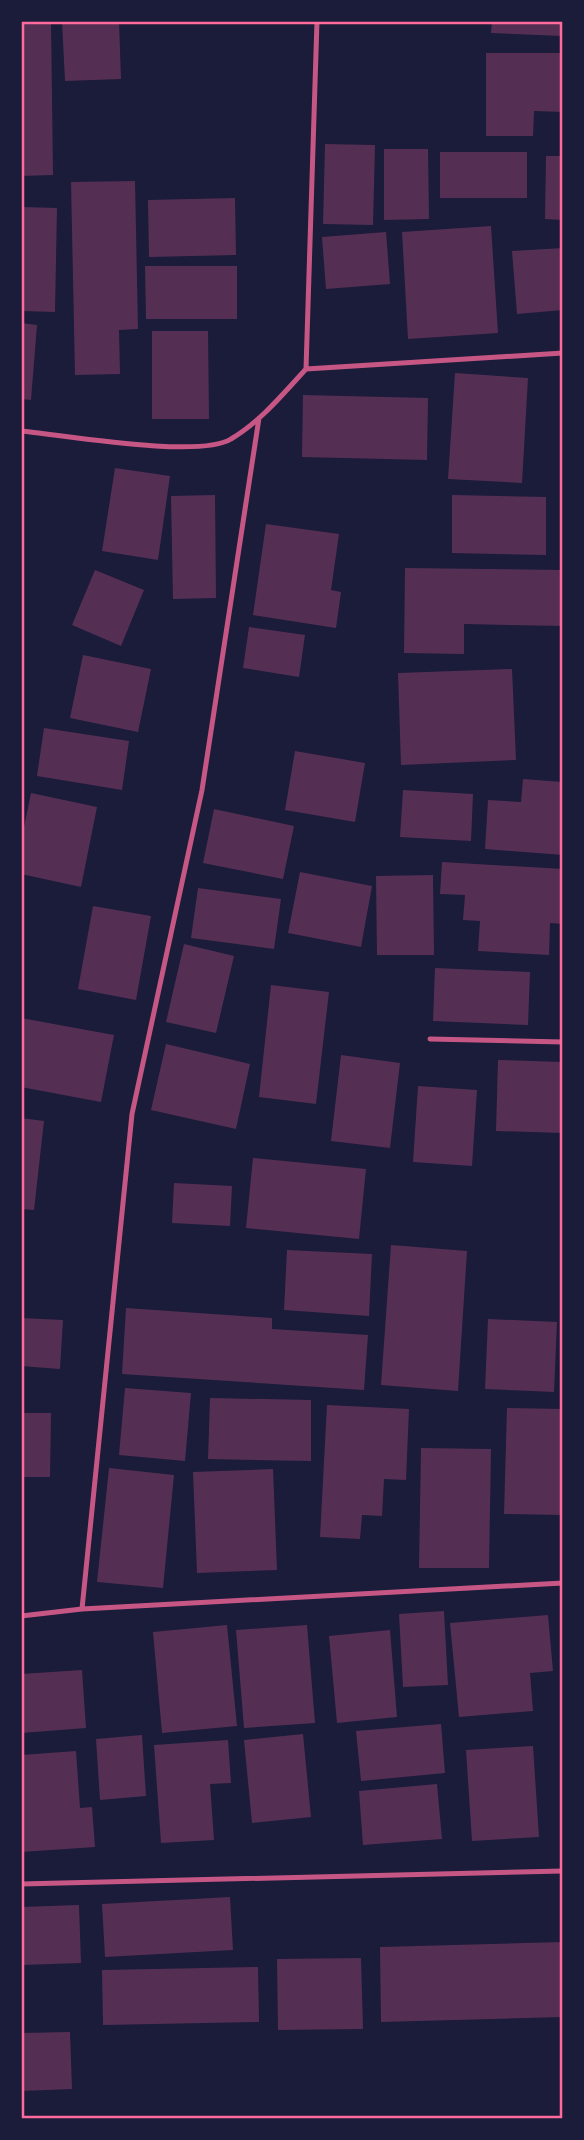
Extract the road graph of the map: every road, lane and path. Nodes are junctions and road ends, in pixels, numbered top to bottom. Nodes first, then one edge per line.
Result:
1 (317, 21) edge
2 (563, 353) edge
3 (306, 369) junction
4 (259, 418) junction
5 (21, 431) edge
6 (430, 1040) dead end
7 (563, 1042) edge
8 (563, 1583) edge
9 (82, 1609) junction
10 (21, 1616) edge
11 (563, 1871) edge
12 (21, 1884) edge

1 - 3 lane
2 - 3 lane
3 - 4 lane
4 - 5 lane
4 - 9 lane
6 - 7 lane
8 - 9 lane
9 - 10 lane
11 - 12 lane

